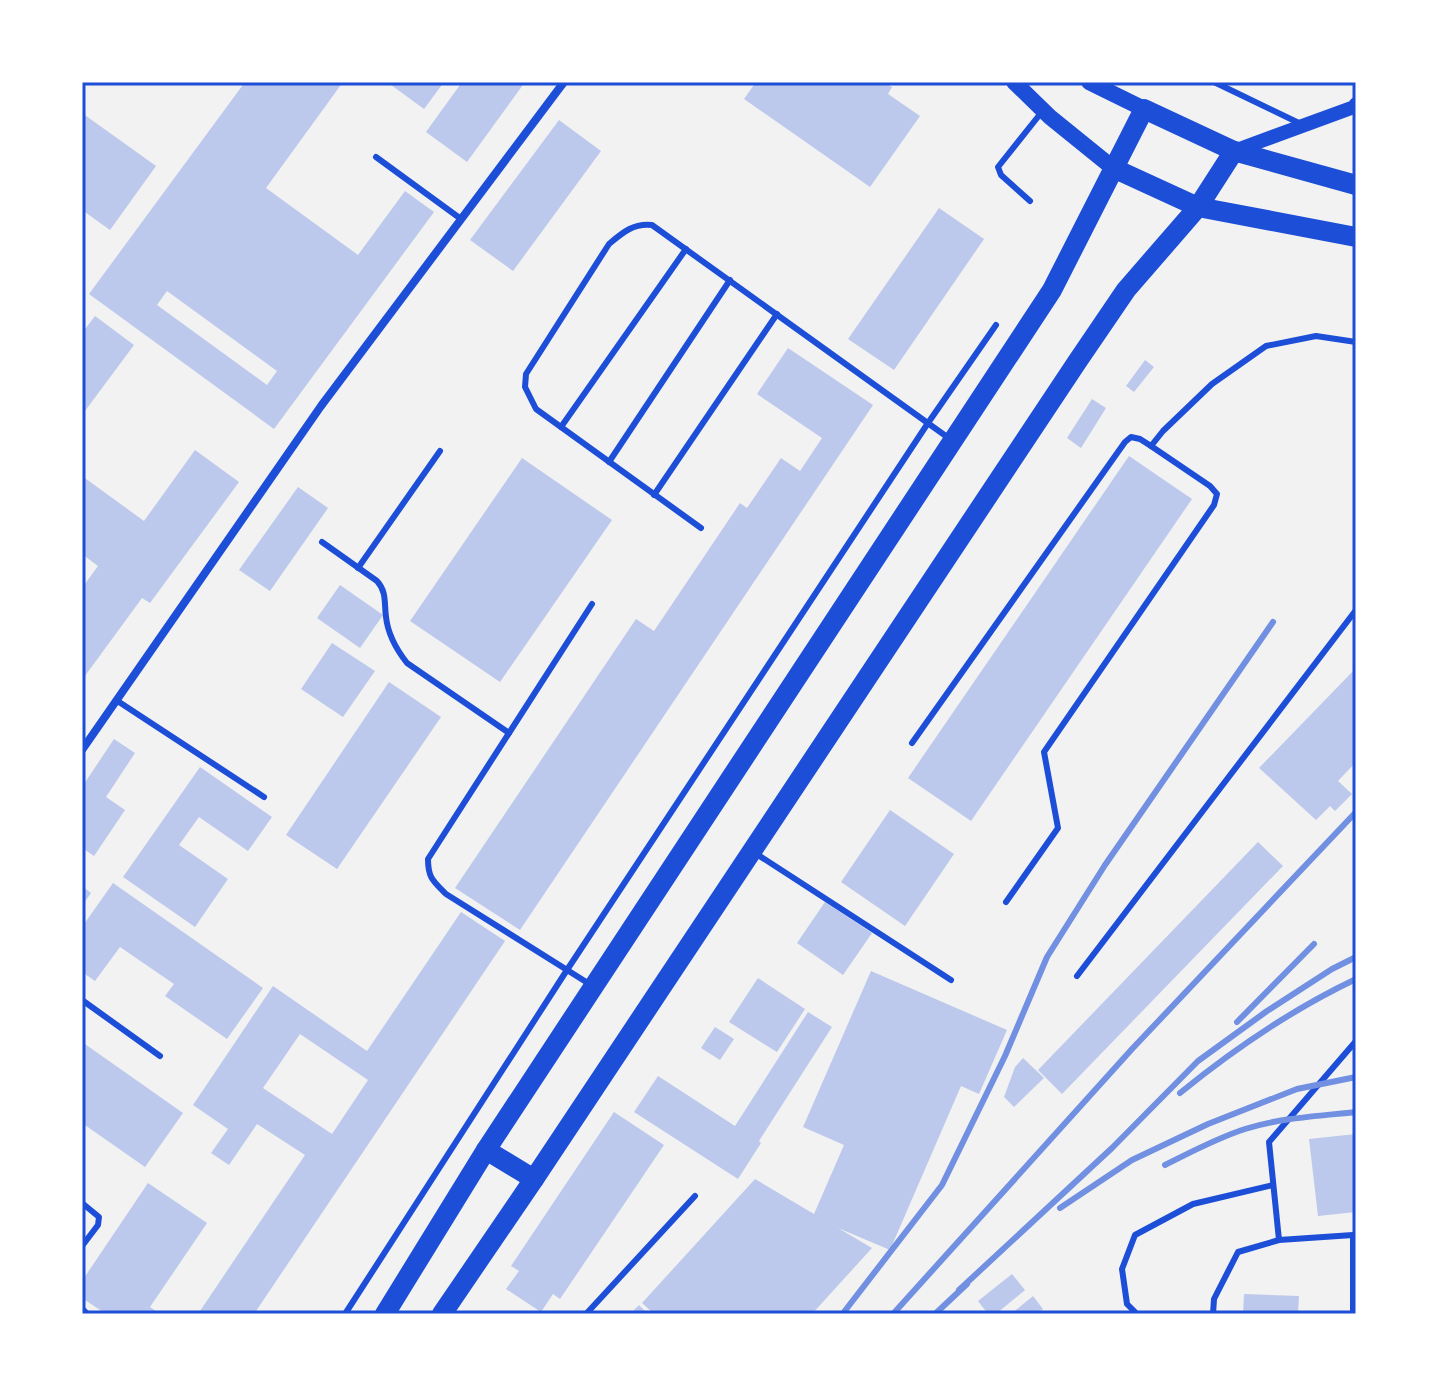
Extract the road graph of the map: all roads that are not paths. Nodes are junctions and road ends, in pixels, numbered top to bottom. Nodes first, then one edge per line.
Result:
1 (564, 82) edge
2 (1014, 82) edge
3 (1089, 82) edge
4 (1214, 82) edge
5 (1113, 87) edge
6 (1355, 106) edge
7 (1144, 109) junction
8 (1043, 110) junction
9 (1304, 125) junction
10 (1234, 151) junction
11 (376, 157) dead end
12 (1113, 168) junction
13 (1356, 185) edge
14 (1030, 201) dead end
15 (1198, 207) junction
16 (461, 219) junction
17 (1356, 237) edge
18 (686, 249) junction
19 (730, 280) junction
20 (777, 314) junction
21 (996, 325) dead end
22 (1356, 342) edge
23 (928, 423) junction
24 (561, 427) junction
25 (953, 441) junction
26 (1151, 446) junction
27 (440, 451) dead end
28 (609, 462) junction
29 (654, 495) junction
30 (701, 528) dead end
31 (322, 542) dead end
32 (358, 568) junction
33 (592, 604) dead end
34 (1356, 610) edge
35 (116, 700) junction
36 (509, 733) junction
37 (912, 743) dead end
38 (82, 750) edge
39 (264, 797) dead end
40 (752, 851) junction
41 (1006, 902) dead end
42 (567, 970) junction
43 (1077, 976) dead end
44 (951, 980) dead end
45 (594, 987) junction
46 (82, 1000) edge
47 (1356, 1041) edge
48 (160, 1056) dead end
49 (486, 1150) junction
50 (534, 1179) junction
51 (1273, 1185) junction
52 (695, 1196) dead end
53 (82, 1203) edge
54 (1279, 1240) junction
55 (82, 1246) edge
56 (345, 1314) edge
57 (385, 1314) edge
58 (442, 1314) edge
59 (586, 1314) edge
60 (1137, 1314) edge
61 (1213, 1314) edge
62 (1353, 1314) edge

1 - 16 street
2 - 8 main road
3 - 5 main road
4 - 9 lane
5 - 7 main road
6 - 9 street
7 - 10 main road
7 - 12 main road
8 - 12 main road
8 - 14 lane
9 - 10 street
10 - 13 main road
10 - 15 main road
11 - 16 lane
12 - 15 main road
12 - 25 main road
15 - 17 main road
15 - 40 main road
16 - 35 street
18 - 19 lane
18 - 24 lane
18 - 24 lane
19 - 20 lane
19 - 28 lane
20 - 23 lane
20 - 29 lane
21 - 23 lane
22 - 26 lane
23 - 25 lane
23 - 42 lane
24 - 28 lane
25 - 45 main road
26 - 37 lane
26 - 41 lane
27 - 32 lane
28 - 29 lane
29 - 30 lane
31 - 32 lane
32 - 36 lane
33 - 36 lane
34 - 43 lane
35 - 38 street
35 - 39 lane
36 - 42 lane
40 - 44 lane
40 - 50 main road
42 - 45 lane
42 - 56 lane
45 - 49 main road
46 - 48 lane
47 - 51 lane
49 - 50 main road
49 - 57 main road
50 - 58 main road
51 - 54 lane
51 - 60 lane
52 - 59 lane
53 - 55 lane
54 - 61 lane
54 - 62 lane

